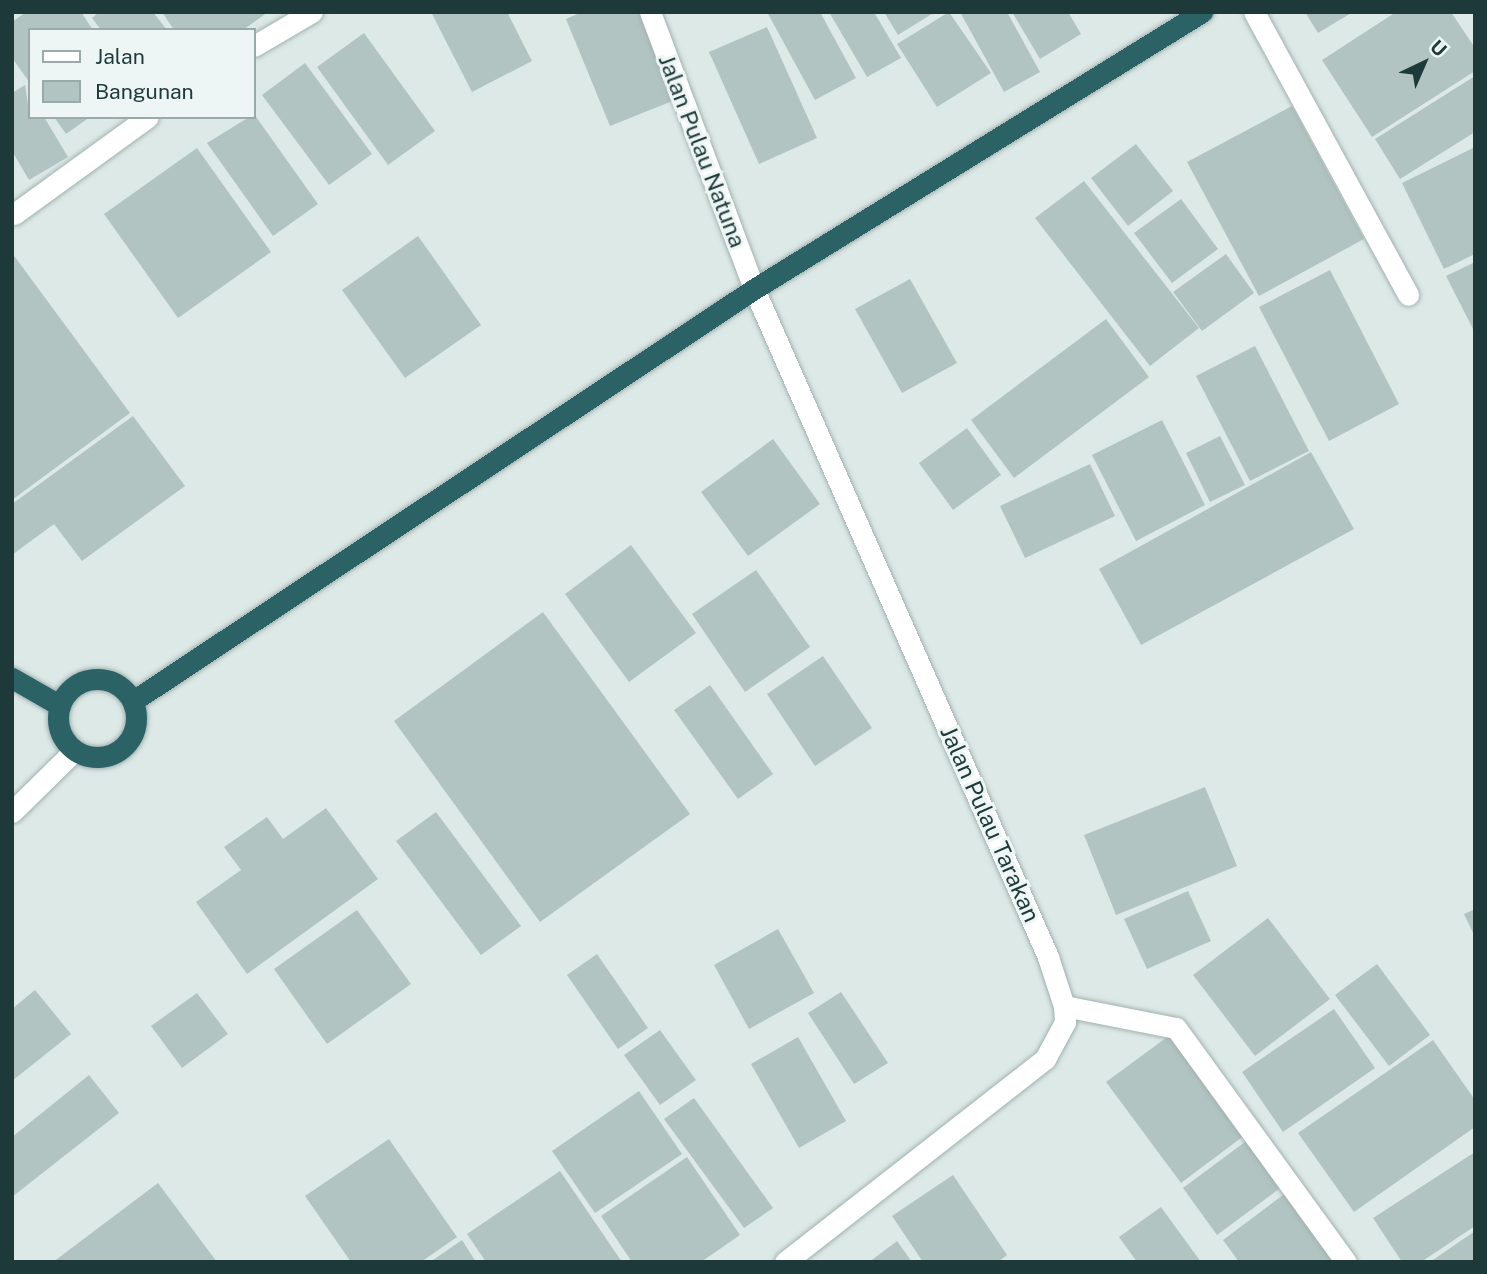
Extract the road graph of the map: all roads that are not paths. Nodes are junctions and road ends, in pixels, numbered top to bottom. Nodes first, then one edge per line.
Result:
1 (312, 12) edge
2 (650, 12) edge
3 (1202, 12) edge
4 (1254, 12) edge
5 (256, 45) edge
6 (145, 119) edge
7 (14, 214) dead end
8 (754, 289) junction
9 (1408, 295) dead end
10 (12, 678) edge
11 (133, 701) junction
12 (59, 705) junction
13 (74, 751) junction
14 (12, 812) edge
15 (1064, 1006) junction
16 (785, 1262) edge
17 (1346, 1262) edge

1 - 5 street
2 - 8 street, Jalan Pulau Natuna
3 - 8 highway
4 - 9 street
6 - 7 street
8 - 11 highway
8 - 15 street, Jalan Pulau Tarakan
10 - 12 highway
11 - 12 highway
11 - 13 highway
12 - 13 highway
13 - 14 street
15 - 16 street
15 - 17 street

